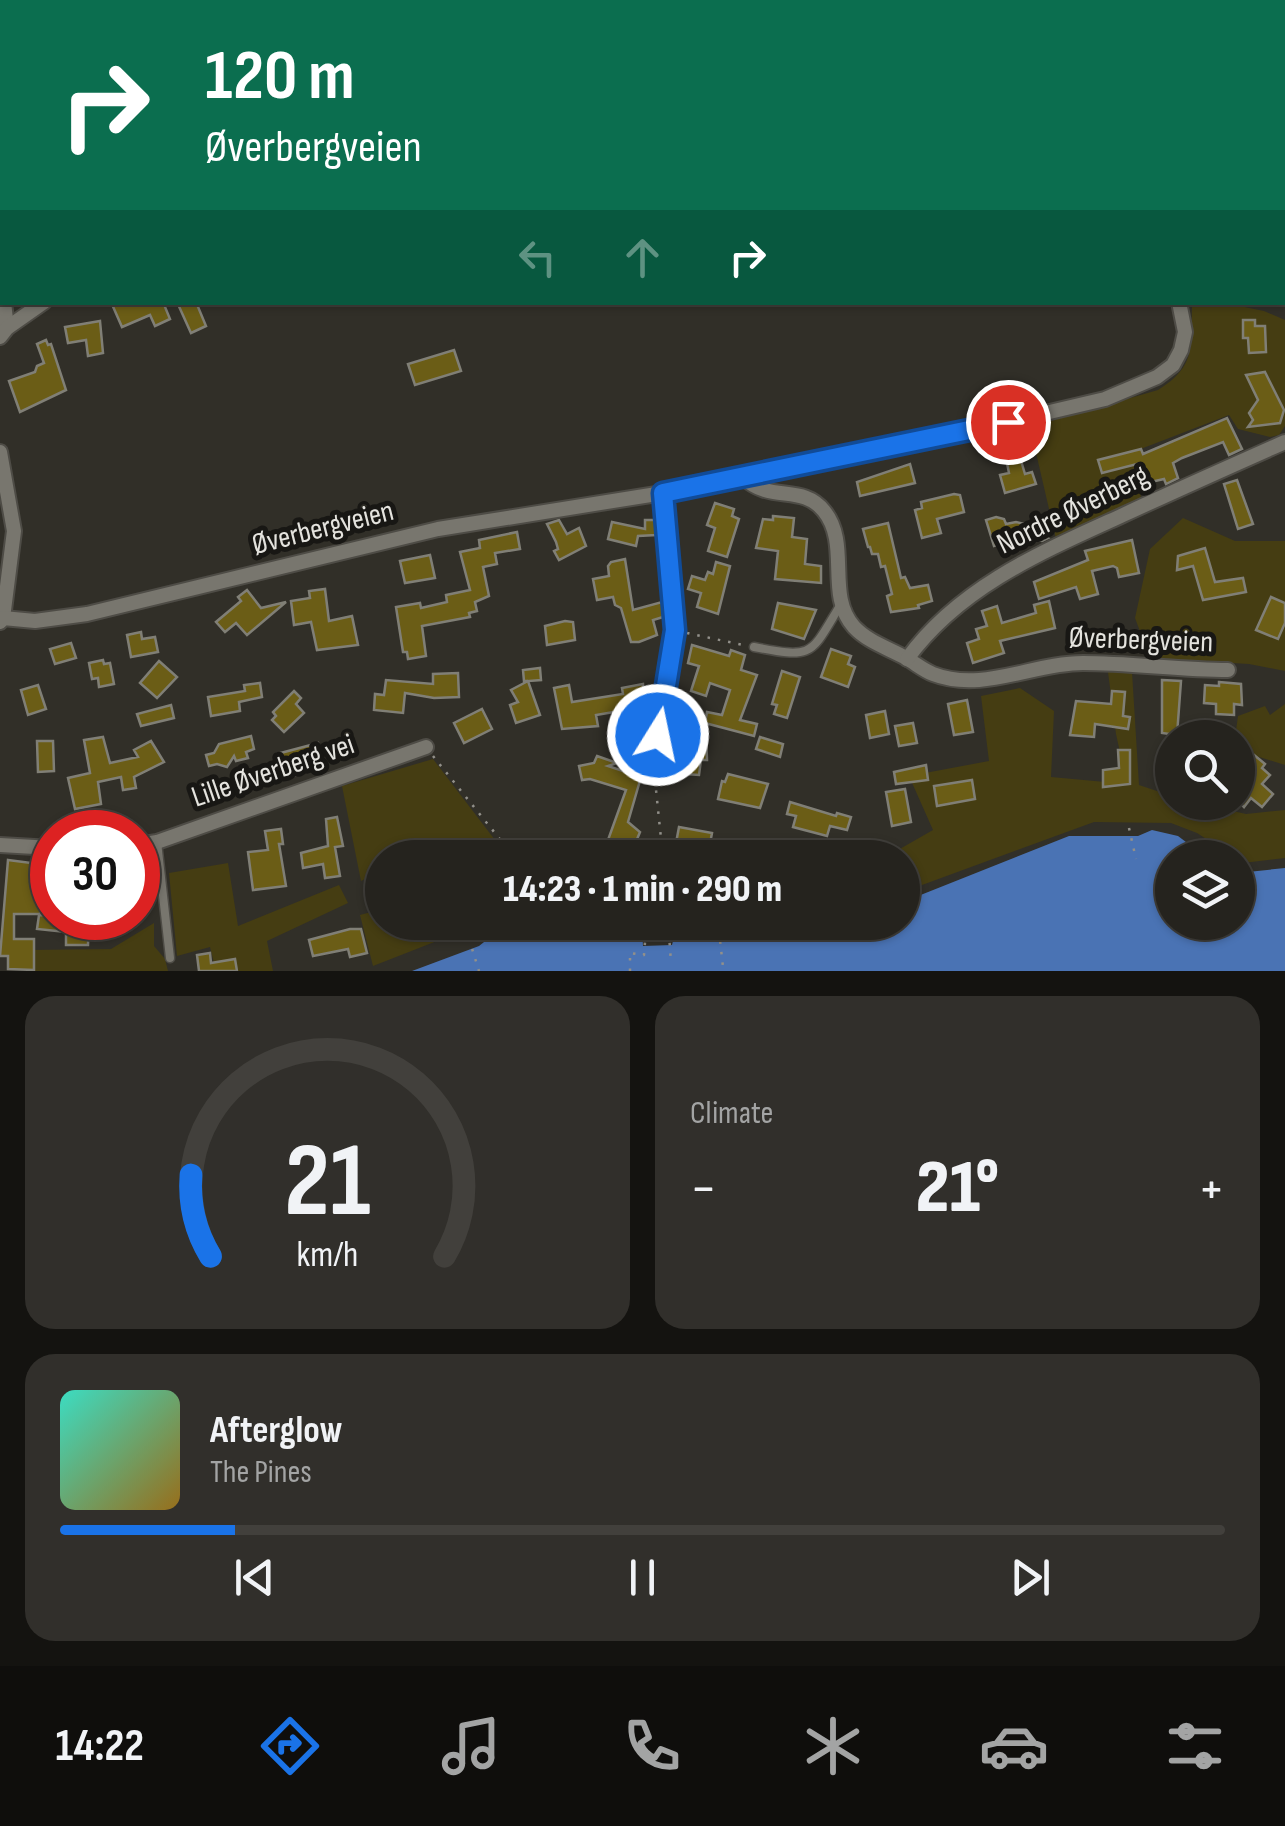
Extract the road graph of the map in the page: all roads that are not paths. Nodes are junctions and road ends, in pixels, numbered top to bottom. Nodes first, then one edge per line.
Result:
1 (4, 305) edge
2 (40, 305) edge
3 (1180, 305) edge
4 (3, 332) edge
5 (1285, 442) edge
6 (0, 452) edge
7 (743, 477) junction
8 (663, 493) junction
9 (841, 604) junction
10 (2, 620) edge
11 (754, 647) road end
12 (907, 658) junction
13 (1228, 670) dead end
14 (426, 747) road end
15 (654, 764) road end
16 (160, 841) edge
17 (0, 844) edge
18 (30, 846) edge
19 (160, 869) edge
20 (170, 958) dead end

1 - 4 street
2 - 4 street
3 - 7 street, Øverbergveien
5 - 12 street, Nordre Øverberg
6 - 10 street
7 - 8 street, Øverbergveien
7 - 9 street
8 - 10 street, Øverbergveien
8 - 15 street
9 - 11 lane
9 - 12 street, Øverbergveien
12 - 13 street, Øverbergveien
14 - 16 street, Lille Øverberg vei
17 - 18 street
19 - 20 lane

